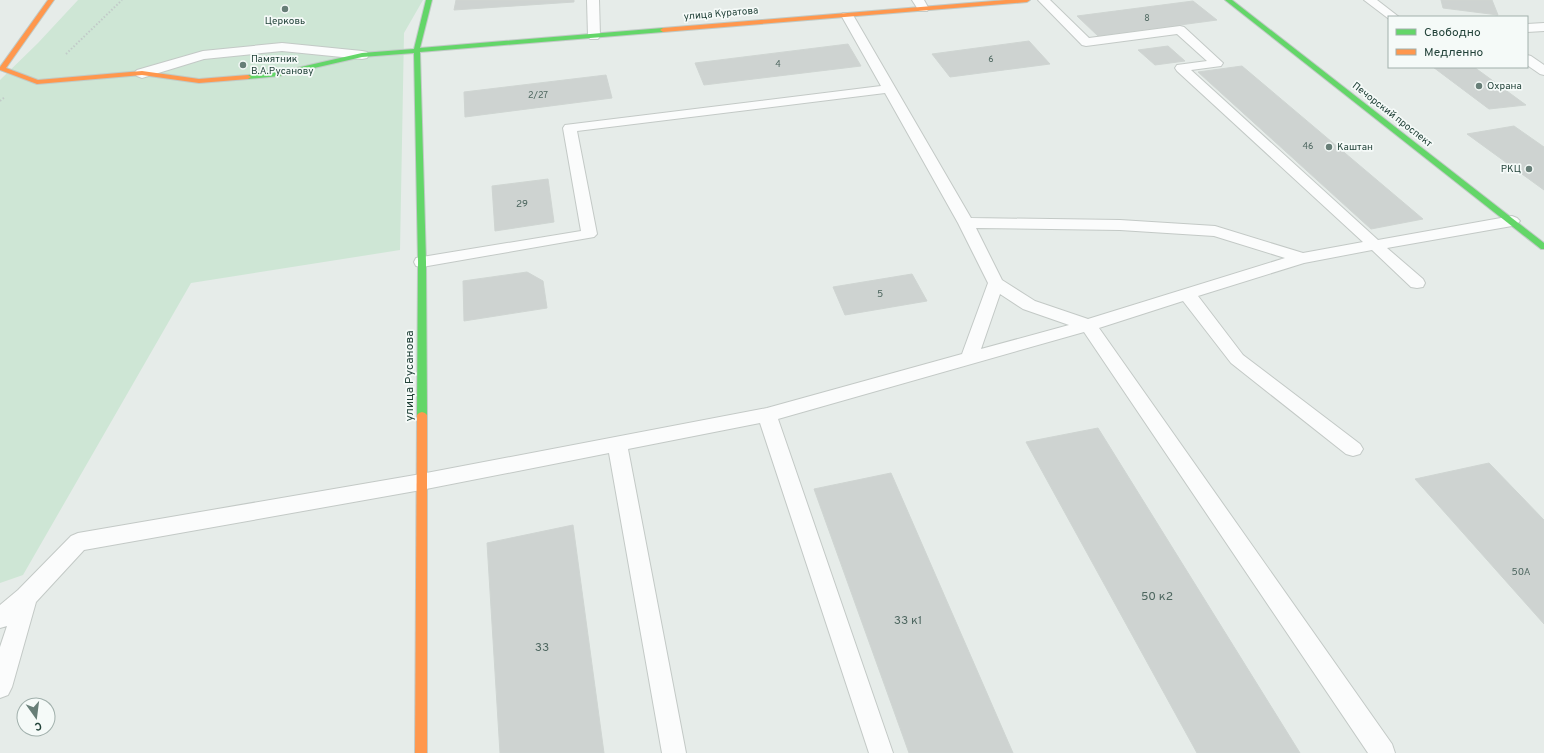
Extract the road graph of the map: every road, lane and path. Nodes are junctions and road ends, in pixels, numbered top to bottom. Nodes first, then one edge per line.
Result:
1 (51, 0) edge
2 (122, 0) edge
3 (429, 0) edge
4 (593, 0) edge
5 (1027, 0) edge
6 (1044, 0) edge
7 (1228, 0) edge
8 (1370, 0) edge
9 (920, 4) edge
10 (847, 15) junction
11 (1392, 16) edge
12 (1544, 27) edge
13 (1528, 28) edge
14 (594, 36) junction
15 (417, 50) junction
16 (362, 55) junction
17 (1528, 60) edge
18 (1544, 71) edge
19 (142, 74) junction
20 (27, 78) junction
21 (890, 89) junction
22 (0, 101) edge
23 (1512, 221) junction
24 (966, 223) junction
25 (1375, 245) junction
26 (1544, 247) edge
27 (1302, 258) junction
28 (422, 262) junction
29 (996, 283) junction
30 (1417, 283) dead end
31 (1187, 294) junction
32 (1088, 325) junction
33 (969, 358) junction
34 (768, 415) junction
35 (617, 444) junction
36 (1353, 449) dead end
37 (422, 482) junction
38 (26, 597) junction
39 (0, 618) edge
40 (0, 687) edge
41 (421, 753) edge
42 (674, 753) edge
43 (881, 753) edge
44 (1383, 753) edge

1 - 20 street, улица Куратова
2 - 20 path
3 - 15 street, улица Русанова
4 - 14 lane
5 - 9 street, улица Куратова
6 - 25 lane
7 - 23 street, Печорский проспект
8 - 11 lane
9 - 10 street, улица Куратова
10 - 14 street, улица Куратова
10 - 21 lane
12 - 13 lane
14 - 15 street, улица Куратова
15 - 16 street, улица Куратова
15 - 28 street, улица Русанова
16 - 19 street, улица Куратова
16 - 19 street
17 - 18 lane
19 - 20 street, улица Куратова
20 - 22 path
21 - 24 lane
21 - 28 lane
23 - 25 lane
23 - 26 street, Печорский проспект
24 - 27 lane
24 - 29 lane
25 - 27 lane
25 - 30 lane
27 - 31 lane
28 - 37 street, улица Русанова
29 - 32 lane
29 - 33 lane
31 - 32 lane
31 - 36 lane
32 - 33 lane
32 - 44 lane
33 - 34 lane
34 - 35 lane
34 - 43 lane
35 - 37 lane
35 - 42 lane
37 - 38 lane
37 - 41 street, улица Русанова
38 - 39 lane
38 - 40 lane

